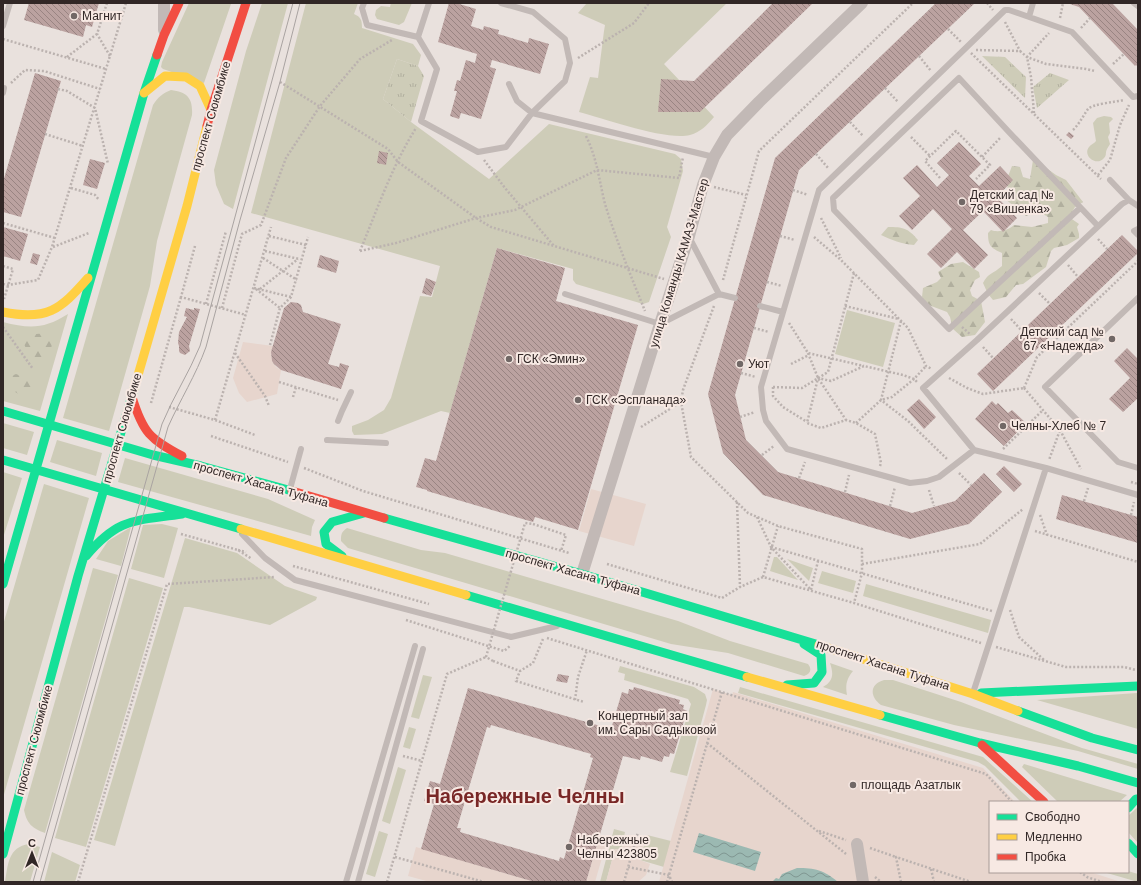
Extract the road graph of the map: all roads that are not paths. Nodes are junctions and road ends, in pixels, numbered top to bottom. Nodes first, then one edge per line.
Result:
1 (10, 3) edge
2 (164, 3) edge
3 (179, 3) edge
4 (246, 3) edge
5 (364, 3) edge
6 (429, 3) edge
7 (501, 3) edge
8 (862, 3) edge
9 (1033, 3) edge
10 (1134, 3) edge
11 (1138, 6) edge
12 (1029, 17) junction
13 (3, 26) edge
14 (164, 35) junction
15 (418, 37) junction
16 (509, 84) dead end
17 (144, 93) junction
18 (1135, 97) edge
19 (211, 110) junction
20 (532, 113) junction
21 (714, 157) junction
22 (1110, 180) dead end
23 (1129, 200) junction
24 (1138, 206) edge
25 (1080, 208) junction
26 (1098, 226) junction
27 (1138, 229) edge
28 (689, 236) junction
29 (1138, 236) edge
30 (92, 273) junction
31 (565, 294) dead end
32 (719, 294) junction
33 (735, 298) dead end
34 (1138, 298) edge
35 (760, 306) dead end
36 (3, 312) edge
37 (782, 312) junction
38 (655, 322) junction
39 (351, 392) dead end
40 (132, 397) junction
41 (3, 411) edge
42 (338, 422) dead end
43 (49, 424) junction
44 (327, 440) dead end
45 (117, 444) junction
46 (386, 444) dead end
47 (301, 448) dead end
48 (974, 450) junction
49 (3, 460) edge
50 (202, 466) junction
51 (1046, 468) junction
52 (1138, 468) edge
53 (36, 470) junction
54 (104, 489) junction
55 (289, 490) junction
56 (1138, 495) edge
57 (364, 513) junction
58 (187, 514) junction
59 (235, 528) junction
60 (83, 559) junction
61 (350, 561) junction
62 (582, 574) junction
63 (3, 584) edge
64 (567, 624) junction
65 (792, 636) junction
66 (415, 646) dead end
67 (423, 649) dead end
68 (779, 686) junction
69 (1138, 686) edge
70 (973, 694) junction
71 (980, 743) junction
72 (1138, 750) edge
73 (1138, 783) edge
74 (1138, 799) edge
75 (1043, 801) edge
76 (1129, 807) edge
77 (858, 844) dead end
78 (1129, 845) edge
79 (3, 852) edge
80 (1136, 859) edge
81 (346, 882) edge
82 (358, 882) edge
83 (863, 882) edge

1 - 13 lane
2 - 14 street
3 - 14 main road
4 - 19 main road, проспект Сююмбике
5 - 15 lane
6 - 15 lane
7 - 20 lane
8 - 21 street, улица Команды КАМАЗ-Мастер
9 - 12 lane
10 - 11 lane
12 - 18 lane
12 - 37 lane
14 - 17 main road
15 - 20 lane
16 - 20 lane
17 - 19 main road
17 - 30 main road
19 - 40 main road, проспект Сююмбике
20 - 21 lane
21 - 28 street, улица Команды КАМАЗ-Мастер
22 - 23 lane
23 - 24 lane
23 - 26 lane
25 - 25 lane
25 - 26 lane
26 - 48 lane
27 - 29 lane
28 - 32 lane
28 - 38 street, улица Команды КАМАЗ-Мастер
30 - 36 main road
30 - 43 main road
31 - 38 lane
32 - 33 lane
32 - 38 lane
34 - 52 lane
35 - 37 lane
37 - 48 lane
38 - 62 street, улица Команды КАМАЗ-Мастер
39 - 42 lane
40 - 45 main road, проспект Сююмбике
40 - 50 main road
41 - 43 main road, проспект Хасана Туфана
43 - 45 main road, проспект Хасана Туфана
43 - 53 main road
44 - 46 lane
45 - 50 main road, проспект Хасана Туфана
45 - 54 main road, проспект Сююмбике
47 - 55 lane
48 - 51 lane
49 - 53 main road
50 - 55 main road, проспект Хасана Туфана
51 - 56 lane
51 - 70 lane
53 - 54 main road
53 - 63 main road
54 - 58 main road
54 - 60 main road, проспект Сююмбике
55 - 57 main road, проспект Хасана Туфана
57 - 61 main road
57 - 62 main road, проспект Хасана Туфана
58 - 59 main road
58 - 60 main road
59 - 61 main road
59 - 64 lane
60 - 79 main road, проспект Сююмбике
61 - 64 main road
62 - 65 main road, проспект Хасана Туфана
64 - 68 main road
65 - 68 main road
65 - 70 main road, проспект Хасана Туфана
66 - 81 lane
67 - 82 lane
68 - 71 main road
69 - 70 main road
70 - 72 main road, проспект Хасана Туфана
71 - 73 main road
71 - 75 main road
74 - 76 main road
77 - 83 street
78 - 80 main road

